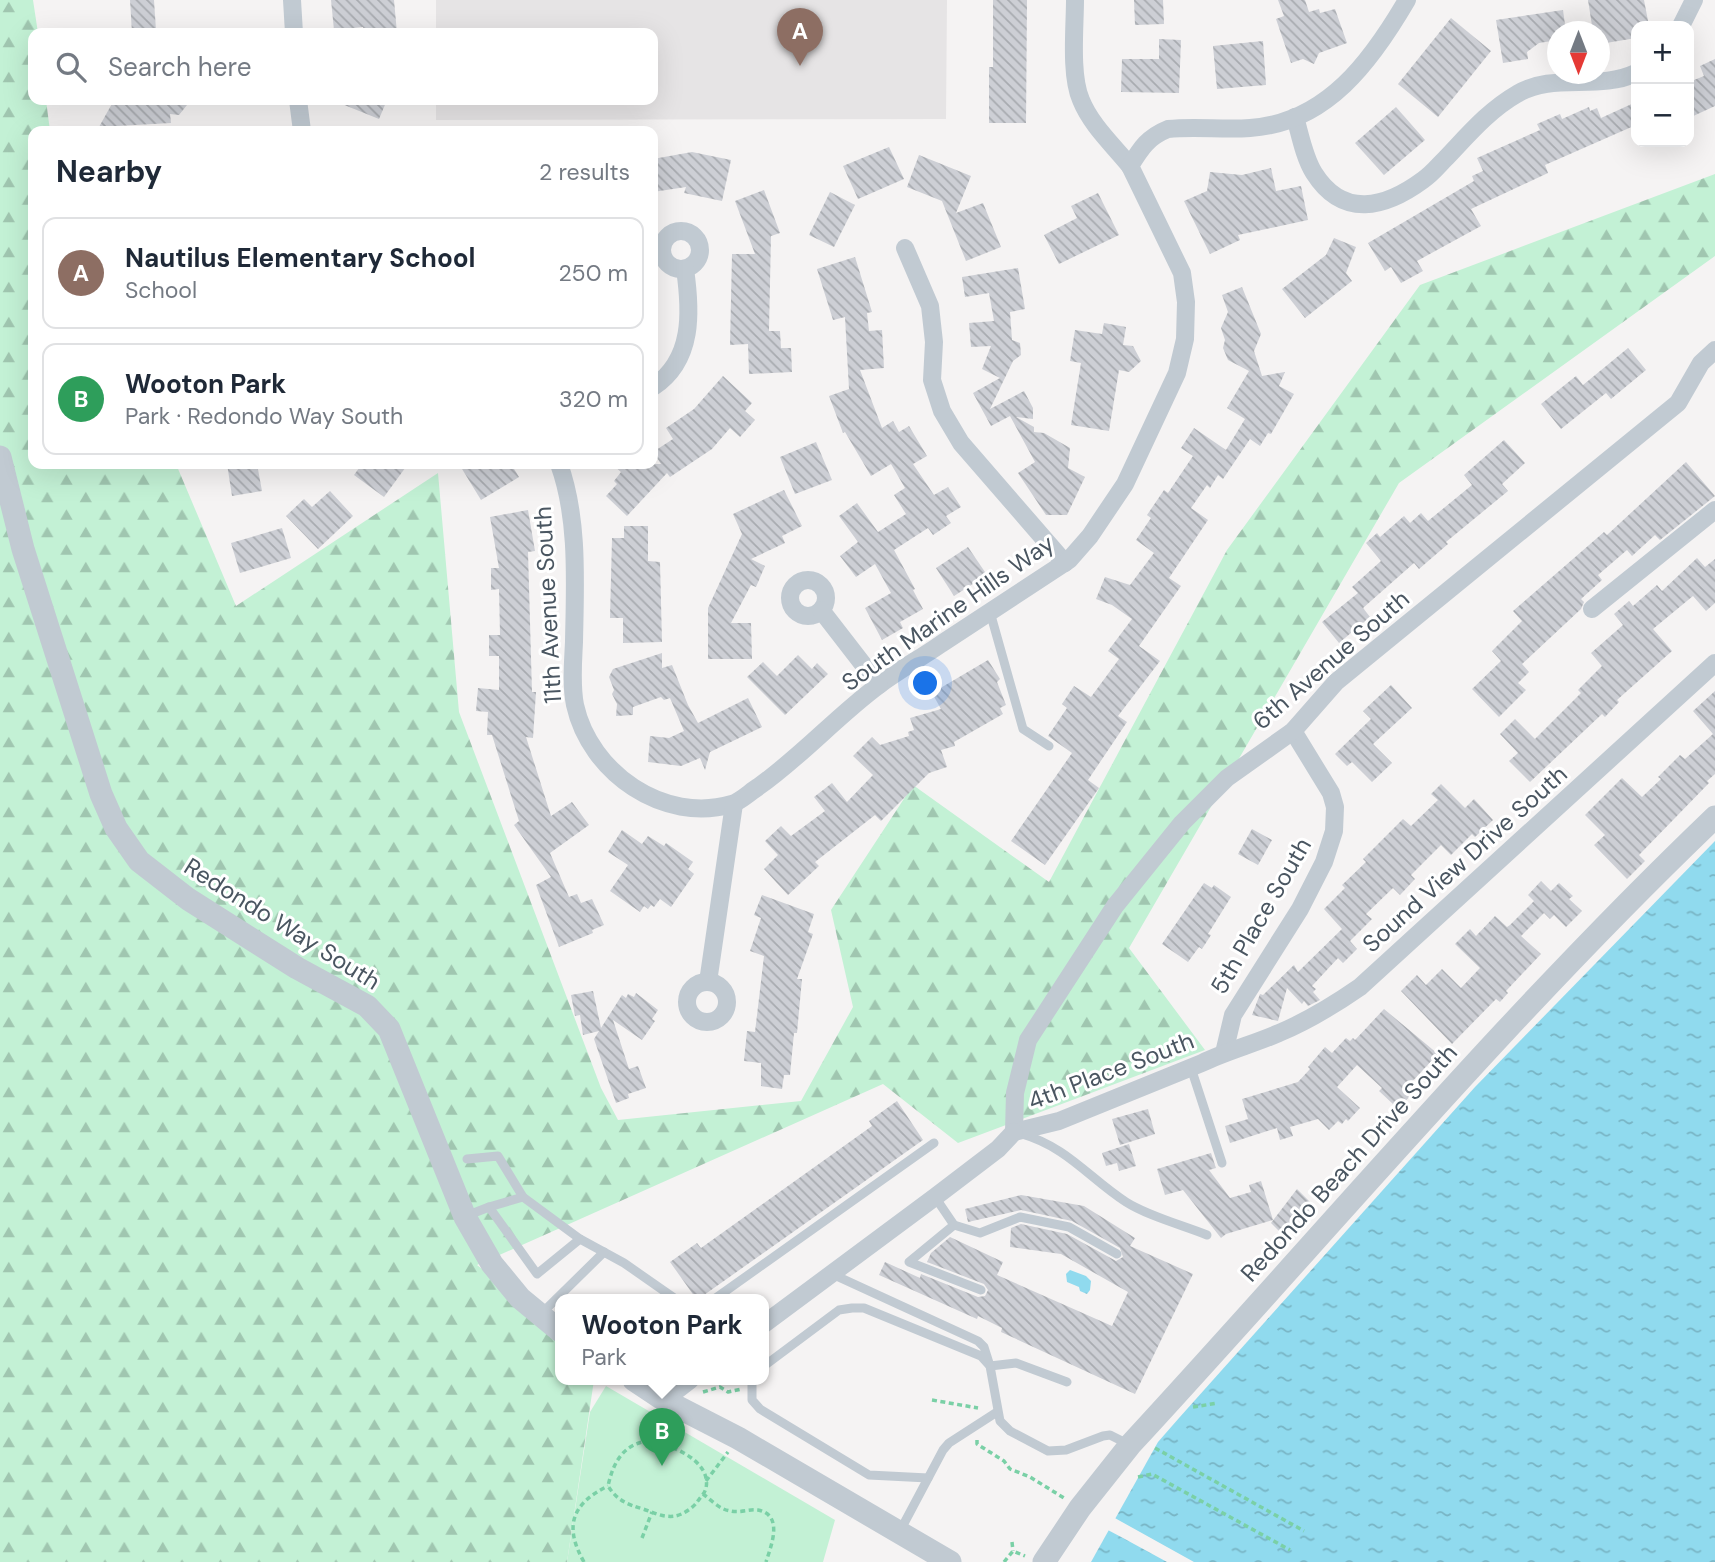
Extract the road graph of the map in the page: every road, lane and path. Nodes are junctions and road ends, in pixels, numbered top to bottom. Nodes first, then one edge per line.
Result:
1 (292, 0) edge
2 (1075, 0) edge
3 (1694, 0) edge
4 (1404, 1) edge
5 (1684, 21) edge
6 (294, 28) edge
7 (1631, 74) edge
8 (299, 105) edge
9 (1295, 117) junction
10 (301, 126) edge
11 (1130, 166) junction
12 (905, 248) dead end
13 (685, 268) dead end
14 (1715, 350) edge
15 (658, 384) edge
16 (0, 457) edge
17 (560, 469) edge
18 (1715, 510) edge
19 (1065, 563) junction
20 (1592, 609) dead end
21 (821, 610) dead end
22 (990, 612) junction
23 (1715, 663) edge
24 (878, 685) junction
25 (1293, 731) junction
26 (1049, 746) dead end
27 (734, 804) junction
28 (1715, 817) edge
29 (708, 982) dead end
30 (1224, 1053) junction
31 (1191, 1068) junction
32 (1014, 1132) junction
33 (934, 1143) dead end
34 (467, 1159) dead end
35 (1222, 1163) dead end
36 (523, 1196) junction
37 (935, 1197) junction
38 (488, 1206) junction
39 (465, 1217) junction
40 (954, 1225) junction
41 (1207, 1235) dead end
42 (580, 1238) junction
43 (604, 1252) junction
44 (1117, 1254) dead end
45 (831, 1273) junction
46 (981, 1290) dead end
47 (561, 1294) edge
48 (668, 1294) edge
49 (721, 1294) edge
50 (555, 1299) edge
51 (540, 1314) junction
52 (769, 1320) edge
53 (555, 1326) edge
54 (769, 1362) edge
55 (990, 1366) junction
56 (1067, 1382) dead end
57 (642, 1385) edge
58 (747, 1385) edge
59 (751, 1385) edge
60 (696, 1386) edge
61 (664, 1400) junction
62 (932, 1400) dead end
63 (1218, 1403) dead end
64 (1193, 1407) dead end
65 (997, 1412) junction
66 (978, 1424) junction
67 (738, 1438) junction
68 (1130, 1445) junction
69 (1155, 1448) dead end
70 (1138, 1477) dead end
71 (928, 1478) junction
72 (706, 1481) junction
73 (608, 1486) junction
74 (703, 1494) junction
75 (1080, 1508) junction
76 (652, 1512) junction
77 (678, 1516) junction
78 (680, 1522) dead end
79 (1304, 1531) dead end
80 (899, 1532) junction
81 (642, 1538) dead end
82 (1012, 1542) dead end
83 (1290, 1550) dead end
84 (1013, 1551) junction
85 (1037, 1560) edge
86 (584, 1562) edge
87 (766, 1562) edge
88 (950, 1562) edge
89 (1004, 1562) edge

1 - 6 street
2 - 11 street, South Marine Hills Way
3 - 5 street
4 - 9 street
7 - 9 street
8 - 10 street
9 - 11 street
11 - 19 street, South Marine Hills Way
12 - 19 street
13 - 15 street
14 - 25 street, 6th Avenue South
16 - 39 street, Redondo Way South
17 - 27 street, 11th Avenue South
18 - 20 street
19 - 22 street, South Marine Hills Way
21 - 24 street
22 - 24 street, South Marine Hills Way
22 - 26 lane
23 - 30 street, Sound View Drive South
24 - 27 street, South Marine Hills Way
25 - 30 street, 5th Place South
25 - 32 street, 6th Avenue South
27 - 29 street
28 - 68 street, Redondo Beach Drive South
30 - 31 street, 4th Place South
31 - 32 street, 4th Place South
31 - 35 lane
32 - 37 street
32 - 41 lane
33 - 49 lane
34 - 36 lane
36 - 38 lane
36 - 42 lane
37 - 40 lane
37 - 45 street
38 - 39 lane
38 - 42 lane
39 - 51 street, Redondo Way South
40 - 44 lane
40 - 46 lane
42 - 43 lane
43 - 47 lane
43 - 48 lane
45 - 52 street
45 - 55 lane
50 - 51 lane
51 - 53 street, Redondo Way South
54 - 55 lane
55 - 56 lane
55 - 65 lane
57 - 61 street
58 - 60 path
59 - 71 lane
60 - 61 street
61 - 67 street
62 - 66 path
63 - 64 path
65 - 66 lane
65 - 68 lane
66 - 71 lane
66 - 75 path
67 - 72 path
67 - 80 street
68 - 75 street, Redondo Beach Drive South
69 - 79 path
70 - 83 path
71 - 80 lane
72 - 73 path
72 - 74 path
73 - 76 path
73 - 86 path
74 - 77 path
74 - 87 path
75 - 85 street, Redondo Beach Drive South
76 - 77 path
76 - 81 path
77 - 78 path
80 - 88 street
82 - 84 path
84 - 85 path
84 - 89 path

